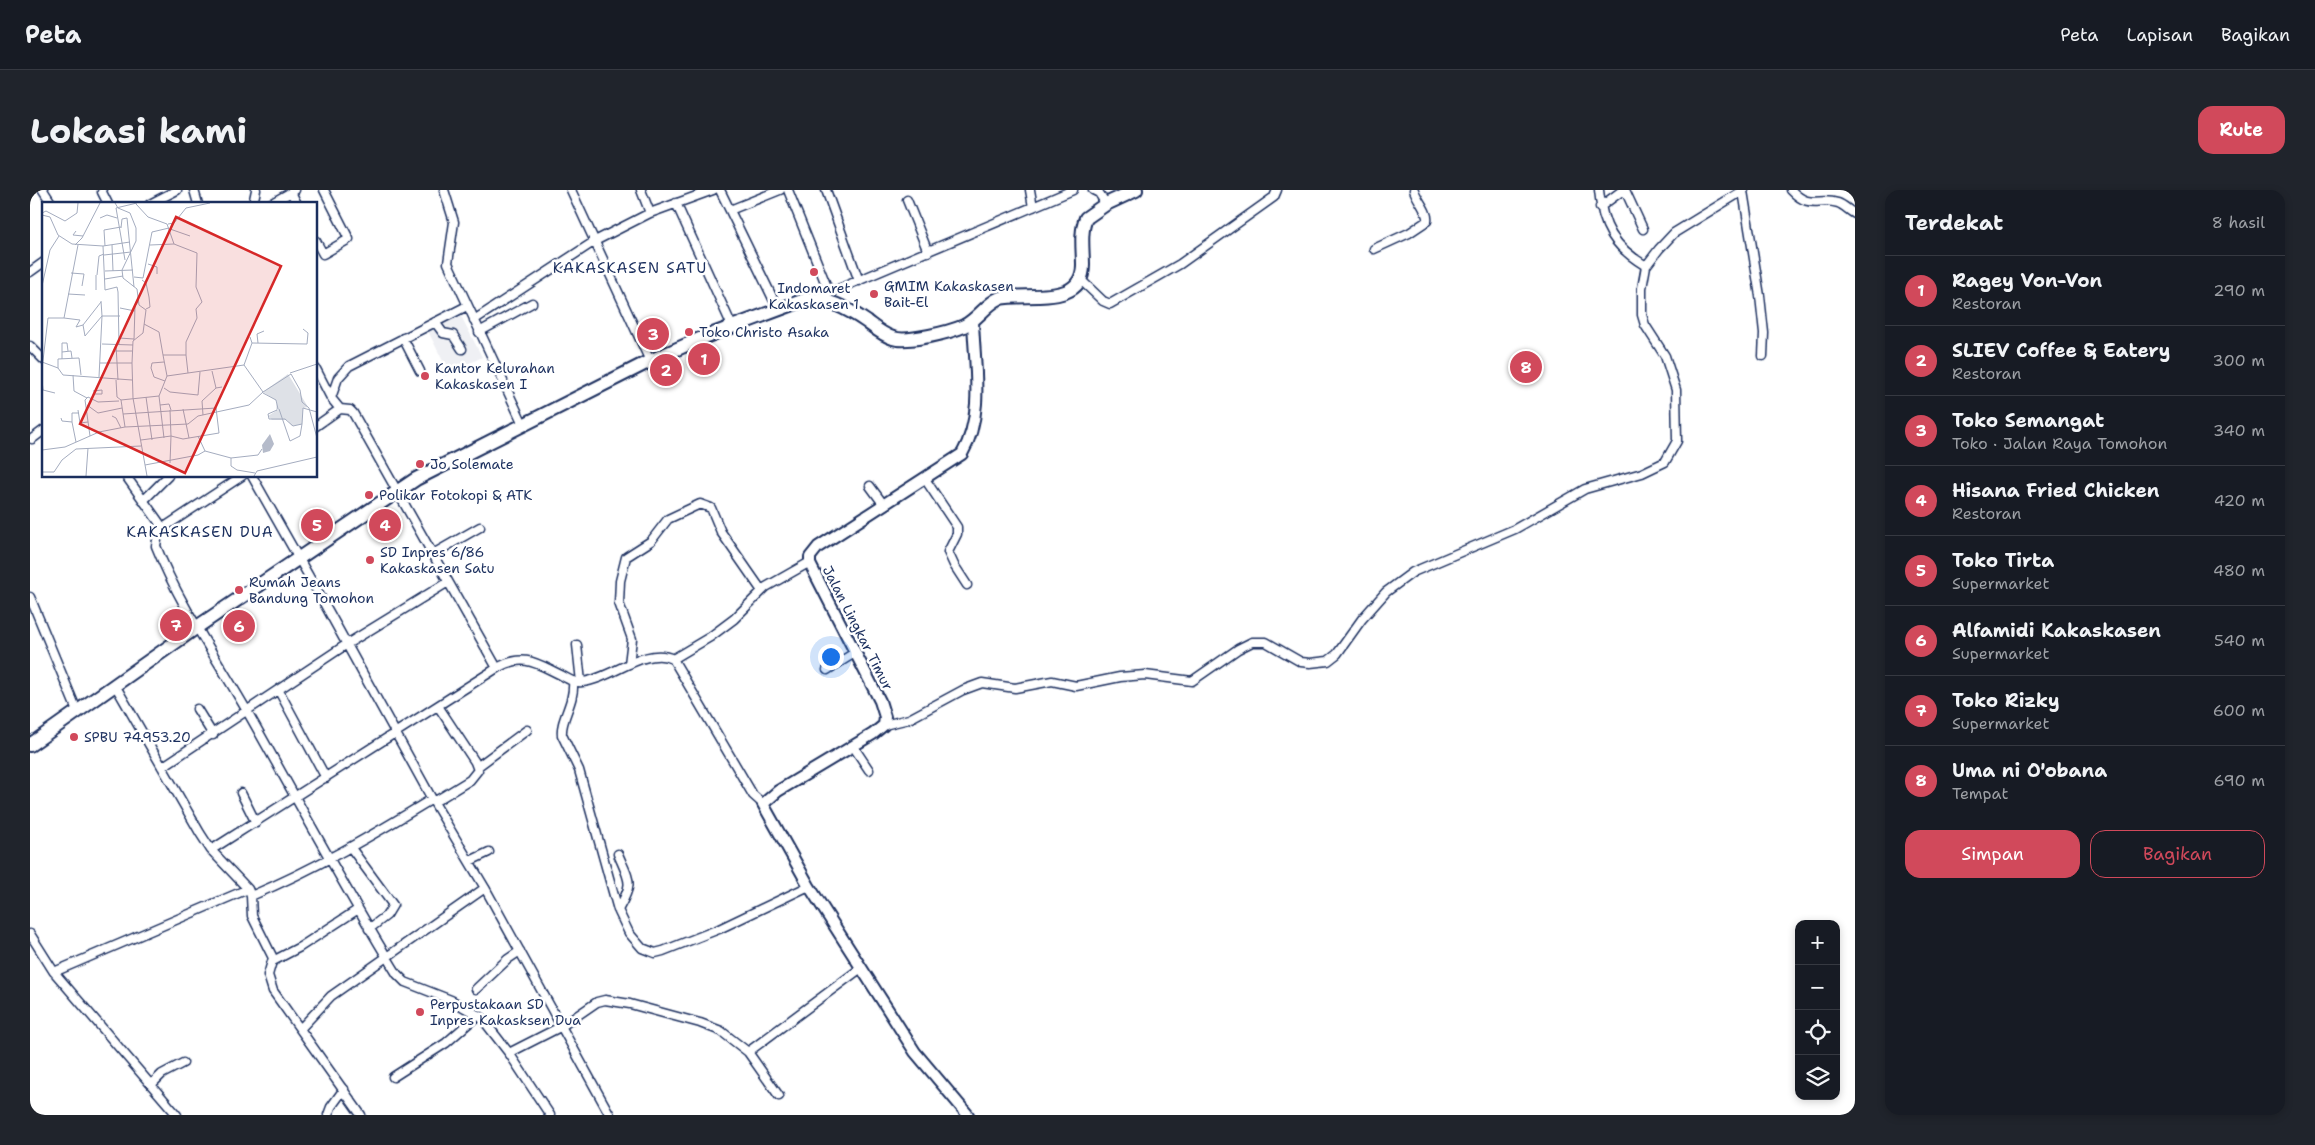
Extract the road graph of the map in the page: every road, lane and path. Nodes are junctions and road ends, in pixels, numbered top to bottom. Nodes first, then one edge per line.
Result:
1 (43, 190) edge
2 (177, 190) edge
3 (324, 190) edge
4 (444, 190) edge
5 (571, 190) edge
6 (641, 190) edge
7 (713, 190) edge
8 (720, 190) edge
9 (780, 190) edge
10 (788, 190) edge
11 (826, 190) edge
12 (1030, 190) edge
13 (1073, 190) edge
14 (1093, 190) edge
15 (1136, 190) edge
16 (1277, 190) edge
17 (1414, 190) edge
18 (1599, 190) edge
19 (1624, 190) edge
20 (1790, 190) edge
21 (293, 191) edge
22 (1744, 191) edge
23 (102, 192) dead end
24 (907, 200) dead end
25 (51, 202) edge
26 (107, 202) edge
27 (154, 202) edge
28 (274, 202) edge
29 (676, 203) junction
30 (1106, 204) junction
31 (1033, 207) junction
32 (1600, 207) junction
33 (730, 210) junction
34 (650, 213) junction
35 (1855, 214) edge
36 (1643, 229) dead end
37 (595, 241) junction
38 (1374, 249) dead end
39 (928, 252) junction
40 (320, 256) edge
41 (42, 263) edge
42 (1646, 266) junction
43 (30, 272) edge
44 (1081, 280) junction
45 (859, 281) junction
46 (823, 295) junction
47 (532, 303) dead end
48 (467, 306) junction
49 (778, 309) junction
50 (474, 320) junction
51 (973, 320) junction
52 (436, 322) junction
53 (732, 326) junction
54 (479, 332) junction
55 (403, 338) junction
56 (30, 346) edge
57 (462, 349) dead end
58 (1764, 356) dead end
59 (42, 358) edge
60 (650, 361) junction
61 (420, 371) dead end
62 (318, 373) edge
63 (331, 398) junction
64 (340, 409) junction
65 (523, 424) junction
66 (318, 425) edge
67 (42, 432) edge
68 (32, 439) dead end
69 (127, 478) edge
70 (166, 478) edge
71 (239, 478) edge
72 (253, 478) edge
73 (925, 479) junction
74 (870, 486) dead end
75 (398, 490) junction
76 (143, 501) junction
77 (884, 505) junction
78 (480, 527) dead end
79 (163, 528) junction
80 (433, 554) junction
81 (299, 559) junction
82 (810, 562) junction
83 (448, 582) junction
84 (967, 585) dead end
85 (762, 592) junction
86 (30, 597) edge
87 (197, 627) junction
88 (347, 644) junction
89 (577, 645) dead end
90 (856, 652) junction
91 (673, 658) junction
92 (629, 664) junction
93 (497, 668) junction
94 (827, 670) dead end
95 (572, 681) junction
96 (581, 682) junction
97 (115, 685) junction
98 (279, 691) junction
99 (438, 706) junction
100 (197, 709) dead end
101 (78, 712) junction
102 (247, 712) junction
103 (884, 725) junction
104 (527, 730) dead end
105 (396, 732) junction
106 (213, 734) junction
107 (31, 741) edge
108 (853, 746) junction
109 (162, 767) junction
110 (477, 767) junction
111 (869, 770) dead end
112 (326, 778) junction
113 (241, 793) dead end
114 (294, 798) junction
115 (433, 801) junction
116 (763, 804) junction
117 (256, 822) junction
118 (351, 848) junction
119 (211, 850) junction
120 (489, 852) dead end
121 (618, 854) dead end
122 (329, 860) junction
123 (470, 861) junction
124 (809, 886) junction
125 (485, 888) junction
126 (249, 892) junction
127 (357, 910) junction
128 (618, 910) junction
129 (369, 929) junction
130 (30, 934) edge
131 (520, 951) junction
132 (387, 958) junction
133 (273, 961) junction
134 (861, 968) junction
135 (54, 972) junction
136 (476, 989) dead end
137 (478, 1015) junction
138 (562, 1026) junction
139 (301, 1028) junction
140 (748, 1052) junction
141 (509, 1053) junction
142 (183, 1063) dead end
143 (393, 1077) dead end
144 (152, 1084) junction
145 (344, 1089) junction
146 (778, 1096) dead end
147 (177, 1115) edge
148 (328, 1115) edge
149 (361, 1115) edge
150 (550, 1115) edge
151 (610, 1115) edge
152 (968, 1115) edge

1 - 25 street
2 - 27 street
3 - 40 street
4 - 48 street
5 - 37 street
6 - 34 street
7 - 29 street
8 - 33 street
9 - 33 street
10 - 46 street
11 - 45 street
12 - 31 street
13 - 31 street
14 - 30 street
15 - 30 highway
16 - 44 street
17 - 38 street
18 - 32 street
19 - 32 street
19 - 36 street
20 - 35 street
21 - 28 street
22 - 42 street
22 - 58 street
23 - 26 street
24 - 39 street
29 - 34 street
29 - 53 street
30 - 44 highway
31 - 39 street
32 - 42 street
33 - 49 street
34 - 37 street
37 - 50 street
37 - 60 street
39 - 45 street
41 - 43 street
42 - 103 street
44 - 51 highway
45 - 46 street
46 - 49 highway
46 - 51 highway
47 - 54 street
48 - 50 street
48 - 52 street
49 - 53 highway
50 - 54 street
51 - 73 main road, Jalan Lingkar Timur
52 - 55 street
52 - 57 street
53 - 60 highway
54 - 65 street
55 - 61 street
55 - 63 street
56 - 59 street
60 - 65 highway
62 - 63 street
63 - 64 street
64 - 66 street
64 - 75 street
65 - 75 highway
67 - 68 street
69 - 76 street
70 - 76 street
71 - 79 street
72 - 81 street
73 - 77 main road, Jalan Lingkar Timur
73 - 84 street
74 - 77 street
75 - 80 street
75 - 81 highway
76 - 79 street
77 - 82 main road, Jalan Lingkar Timur
78 - 80 street
79 - 87 street
80 - 83 street
81 - 87 highway
81 - 88 street
82 - 85 street
82 - 90 main road, Jalan Lingkar Timur
83 - 88 street
83 - 93 street
85 - 91 street
85 - 92 street
86 - 101 street
87 - 97 highway
87 - 102 street
88 - 98 street
88 - 105 street
89 - 96 street
90 - 94 street
90 - 103 main road, Jalan Lingkar Timur
91 - 92 street
91 - 116 street
92 - 96 street
93 - 95 street
93 - 99 street
95 - 96 street
95 - 128 street
97 - 101 highway
97 - 109 street
98 - 102 street
98 - 112 street
99 - 105 street
99 - 110 street
100 - 106 street
101 - 107 highway
102 - 106 street
102 - 114 street
103 - 108 main road
104 - 110 street
105 - 112 street
105 - 115 street
106 - 109 street
108 - 111 street
108 - 116 main road
109 - 119 street
110 - 115 street
112 - 114 street
113 - 117 street
114 - 117 street
114 - 122 street
115 - 118 street
115 - 123 street
116 - 124 main road
117 - 119 street
118 - 122 street
118 - 129 street
119 - 126 street
120 - 123 street
121 - 128 street
122 - 126 street
122 - 127 street
123 - 125 street
124 - 128 street
124 - 134 main road
125 - 131 street
125 - 132 street
126 - 133 street
126 - 135 street
127 - 129 street
127 - 133 street
129 - 132 street
130 - 135 street
131 - 136 street
131 - 138 street
132 - 137 street
132 - 139 street
133 - 139 street
134 - 140 street
134 - 152 main road
135 - 144 street
137 - 141 street
137 - 143 street
138 - 140 street
138 - 141 street
138 - 151 street
139 - 145 street
140 - 146 street
141 - 150 street
142 - 144 street
144 - 147 street
145 - 148 street
145 - 149 street

